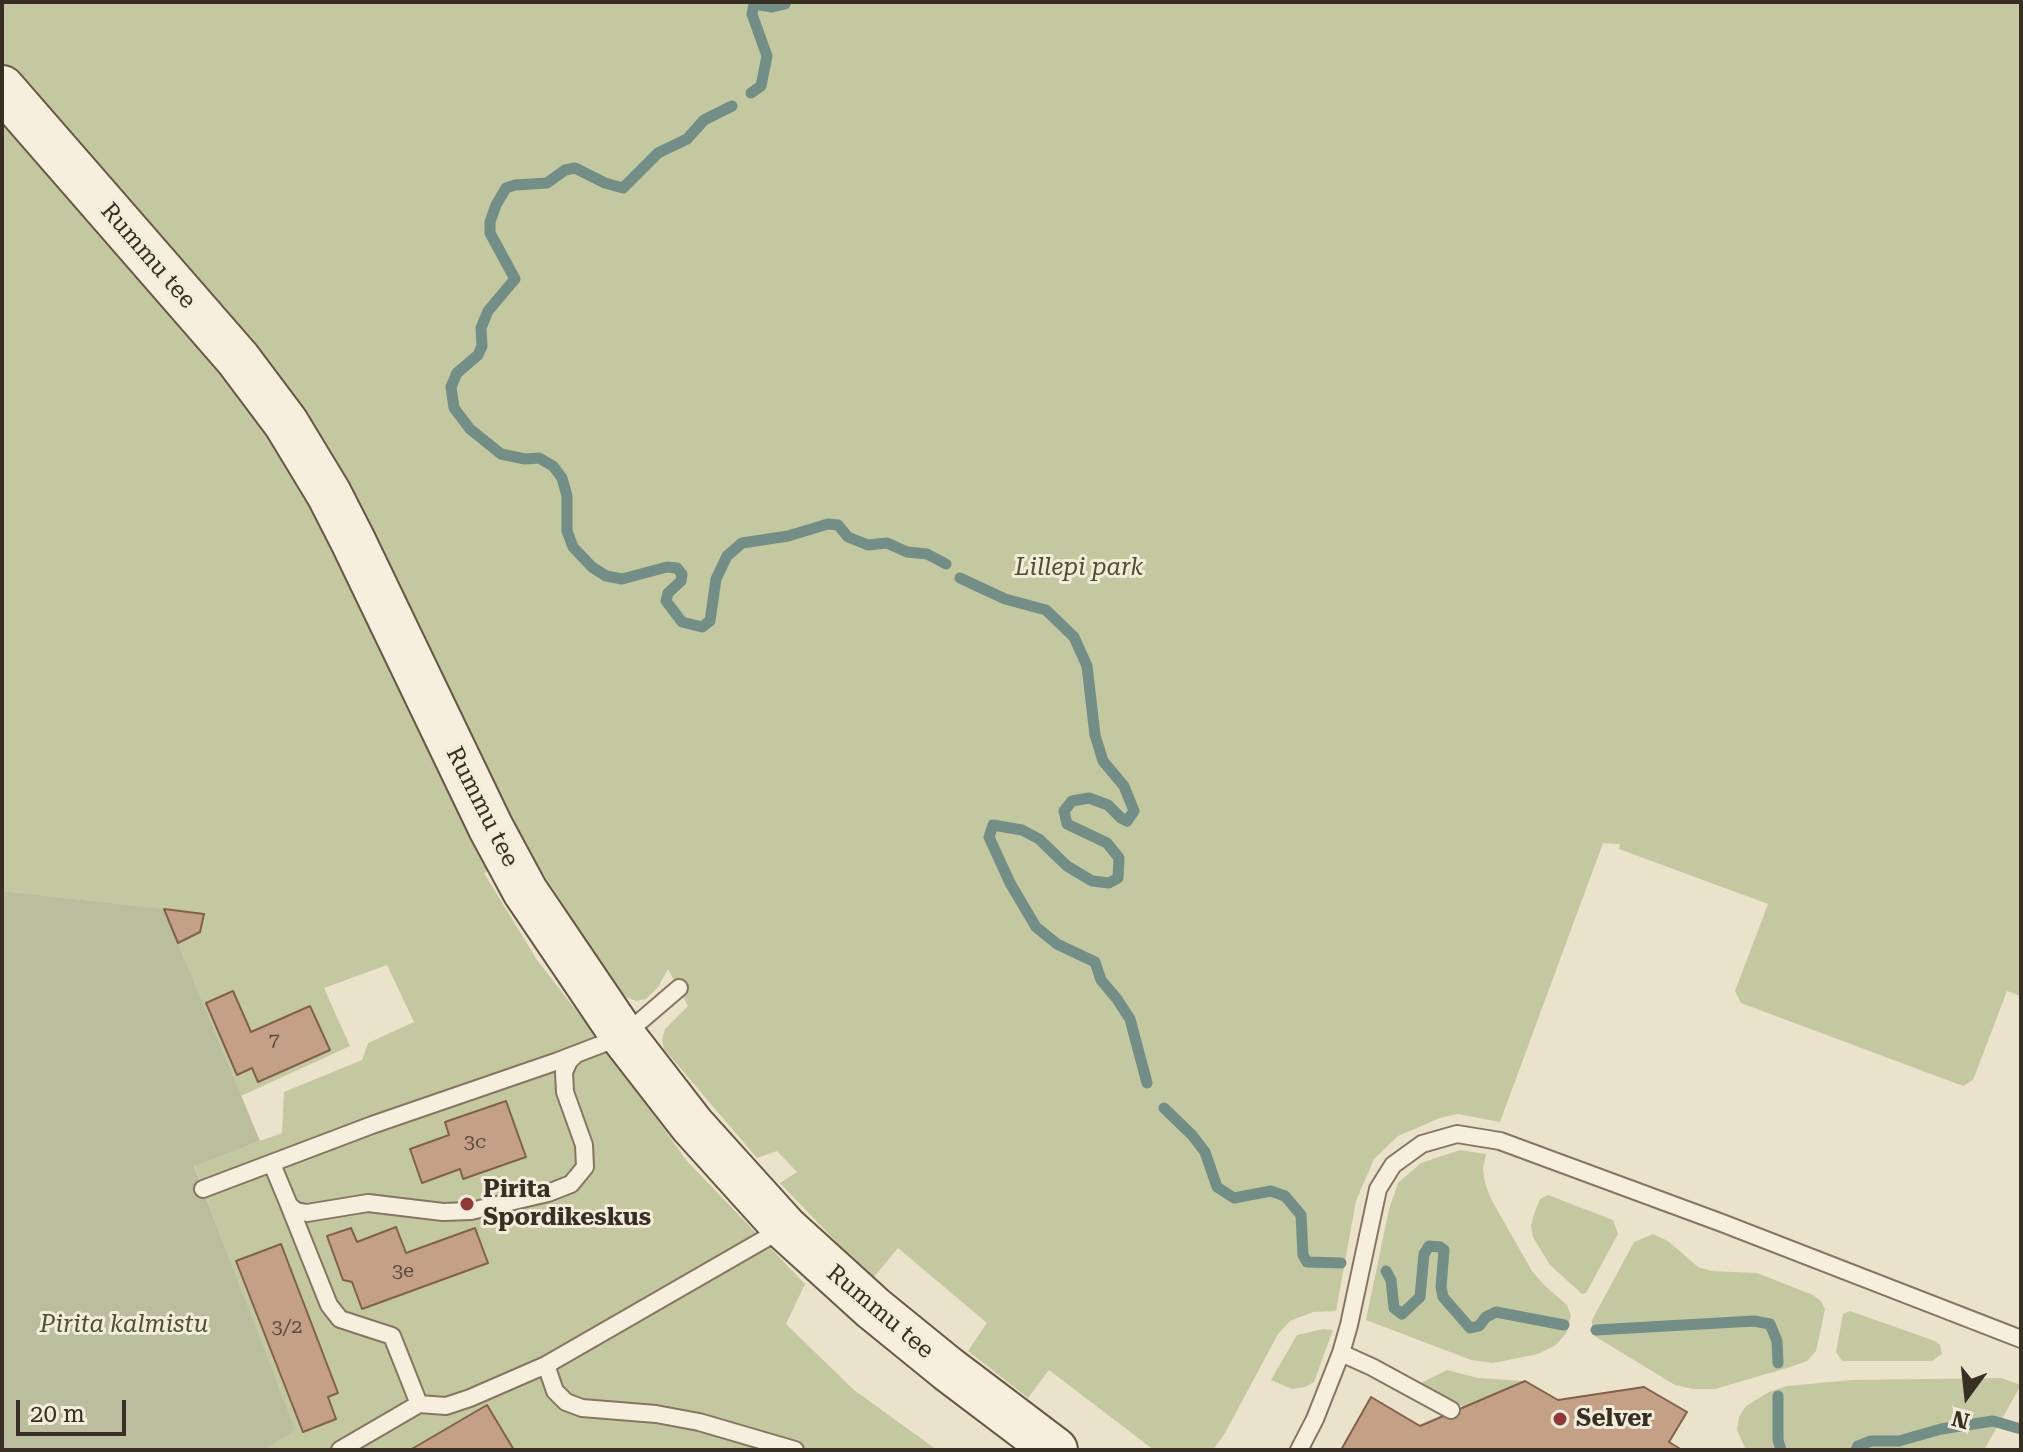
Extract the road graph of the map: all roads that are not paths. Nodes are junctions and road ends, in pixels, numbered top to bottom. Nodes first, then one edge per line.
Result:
1 (2, 88) edge
2 (679, 988) dead end
3 (623, 1036) junction
4 (575, 1055) junction
5 (272, 1164) junction
6 (203, 1189) dead end
7 (289, 1205) junction
8 (785, 1228) junction
9 (2021, 1339) edge
10 (1341, 1353) junction
11 (546, 1365) junction
12 (419, 1404) junction
13 (1451, 1410) dead end
14 (340, 1450) edge
15 (795, 1450) edge
16 (1055, 1450) edge
17 (1299, 1450) edge

1 - 3 main road, Rummu tee
2 - 3 lane
3 - 4 lane
3 - 8 main road, Rummu tee
4 - 5 lane
4 - 7 lane
5 - 6 lane
5 - 7 lane
7 - 12 lane
8 - 11 lane
8 - 16 main road, Rummu tee
9 - 10 lane
10 - 13 lane
10 - 17 lane
11 - 12 lane
11 - 15 lane
12 - 14 lane

